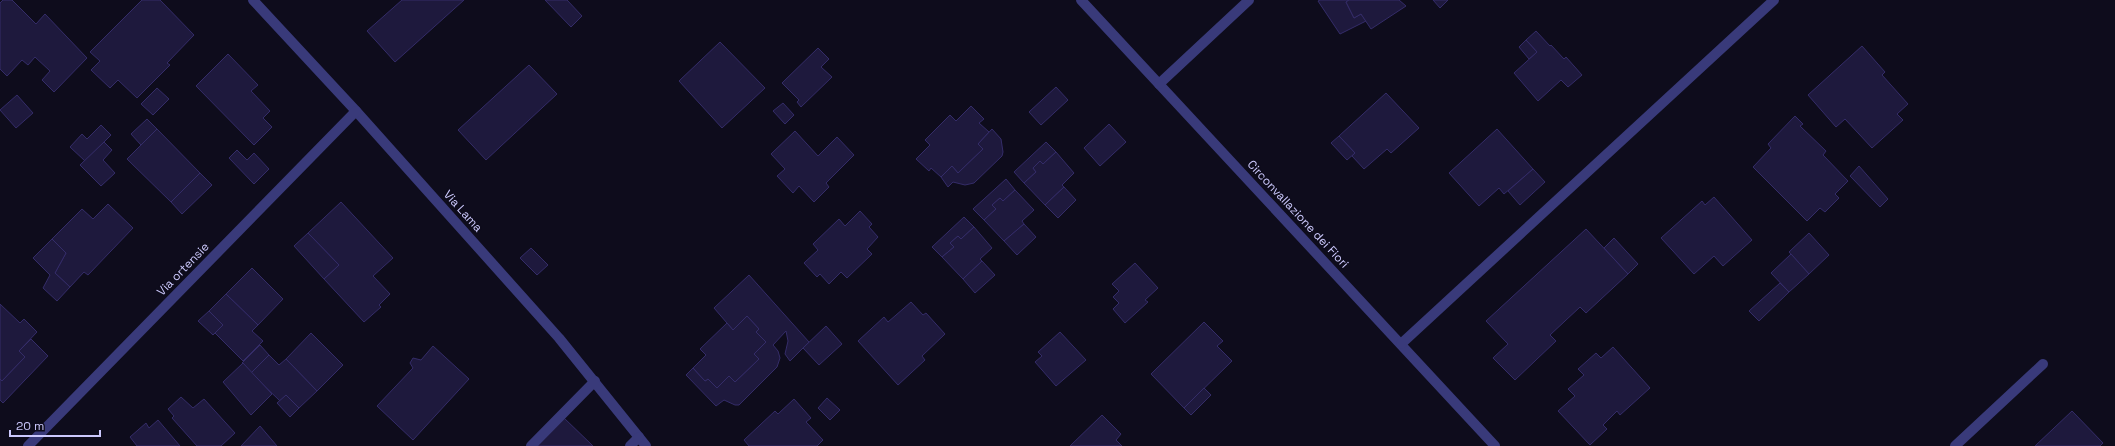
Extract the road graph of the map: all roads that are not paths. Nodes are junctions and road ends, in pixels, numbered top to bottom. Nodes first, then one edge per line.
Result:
1 (253, 0) edge
2 (1081, 0) edge
3 (1249, 0) edge
4 (1774, 0) edge
5 (1159, 84) junction
6 (356, 111) junction
7 (1401, 344) junction
8 (2043, 364) dead end
9 (595, 381) junction
10 (639, 437) junction
11 (28, 446) edge
12 (531, 446) edge
13 (630, 446) edge
14 (646, 446) edge
15 (1495, 446) edge
16 (1956, 446) edge

1 - 6 street, Via Lama
2 - 5 street, Circonvallazione dei Fiori
3 - 5 street
4 - 7 street
5 - 7 street, Circonvallazione dei Fiori
6 - 9 street, Via Lama
6 - 11 street, Via ortensie
7 - 15 street, Circonvallazione dei Fiori
8 - 16 street
9 - 10 street, Via Lama
9 - 12 street
10 - 13 street
10 - 14 street, Via Lama

